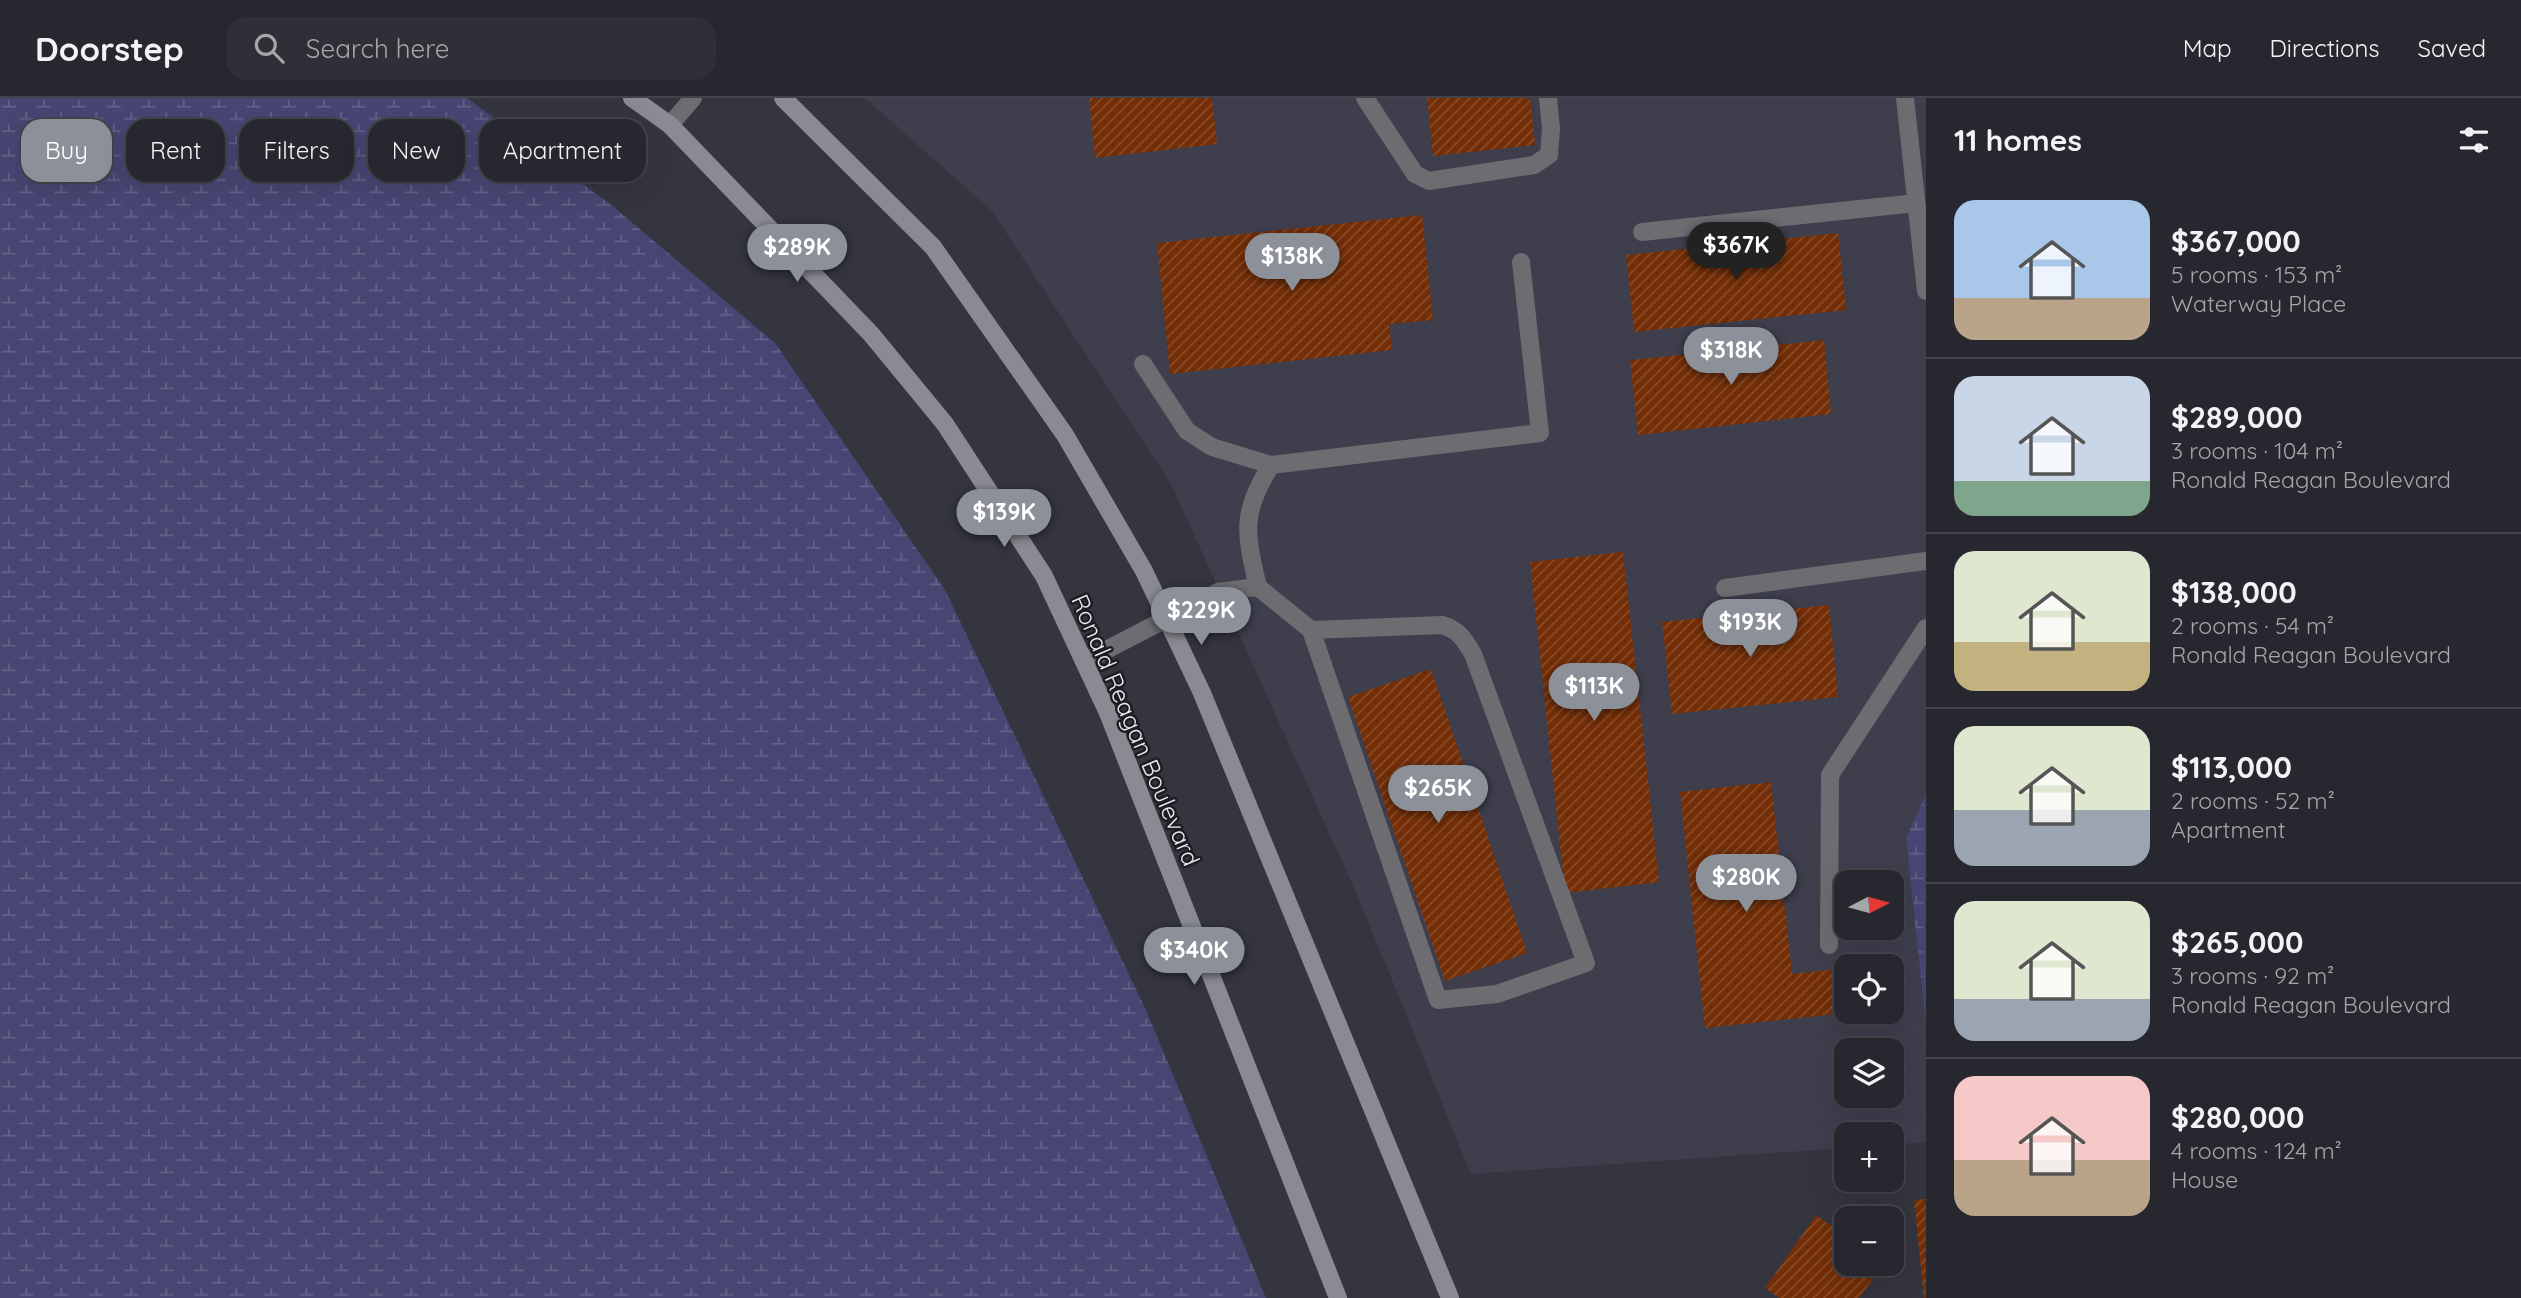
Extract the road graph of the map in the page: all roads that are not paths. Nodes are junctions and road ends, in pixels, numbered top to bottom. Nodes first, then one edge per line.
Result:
1 (632, 98) edge
2 (693, 98) edge
3 (783, 98) edge
4 (1365, 98) edge
5 (1548, 98) edge
6 (1905, 98) edge
7 (670, 125) junction
8 (1916, 203) junction
9 (1642, 232) dead end
10 (1521, 262) dead end
11 (1926, 291) edge
12 (1143, 364) dead end
13 (1271, 465) junction
14 (1926, 561) edge
15 (1258, 587) junction
16 (1725, 588) dead end
17 (1166, 619) junction
18 (1926, 628) edge
19 (1311, 630) junction
20 (1085, 661) junction
21 (1829, 945) dead end
22 (1338, 1298) edge
23 (1450, 1298) edge

1 - 7 main road, Ronald Reagan Boulevard
2 - 7 street
3 - 17 main road
4 - 5 street
6 - 8 street
7 - 20 main road, Ronald Reagan Boulevard
8 - 9 street
8 - 11 street
10 - 13 street
12 - 13 street
13 - 15 street
14 - 16 street
15 - 17 street
15 - 19 street
17 - 20 street
17 - 23 main road
18 - 21 street
19 - 19 street
20 - 22 main road, Ronald Reagan Boulevard

